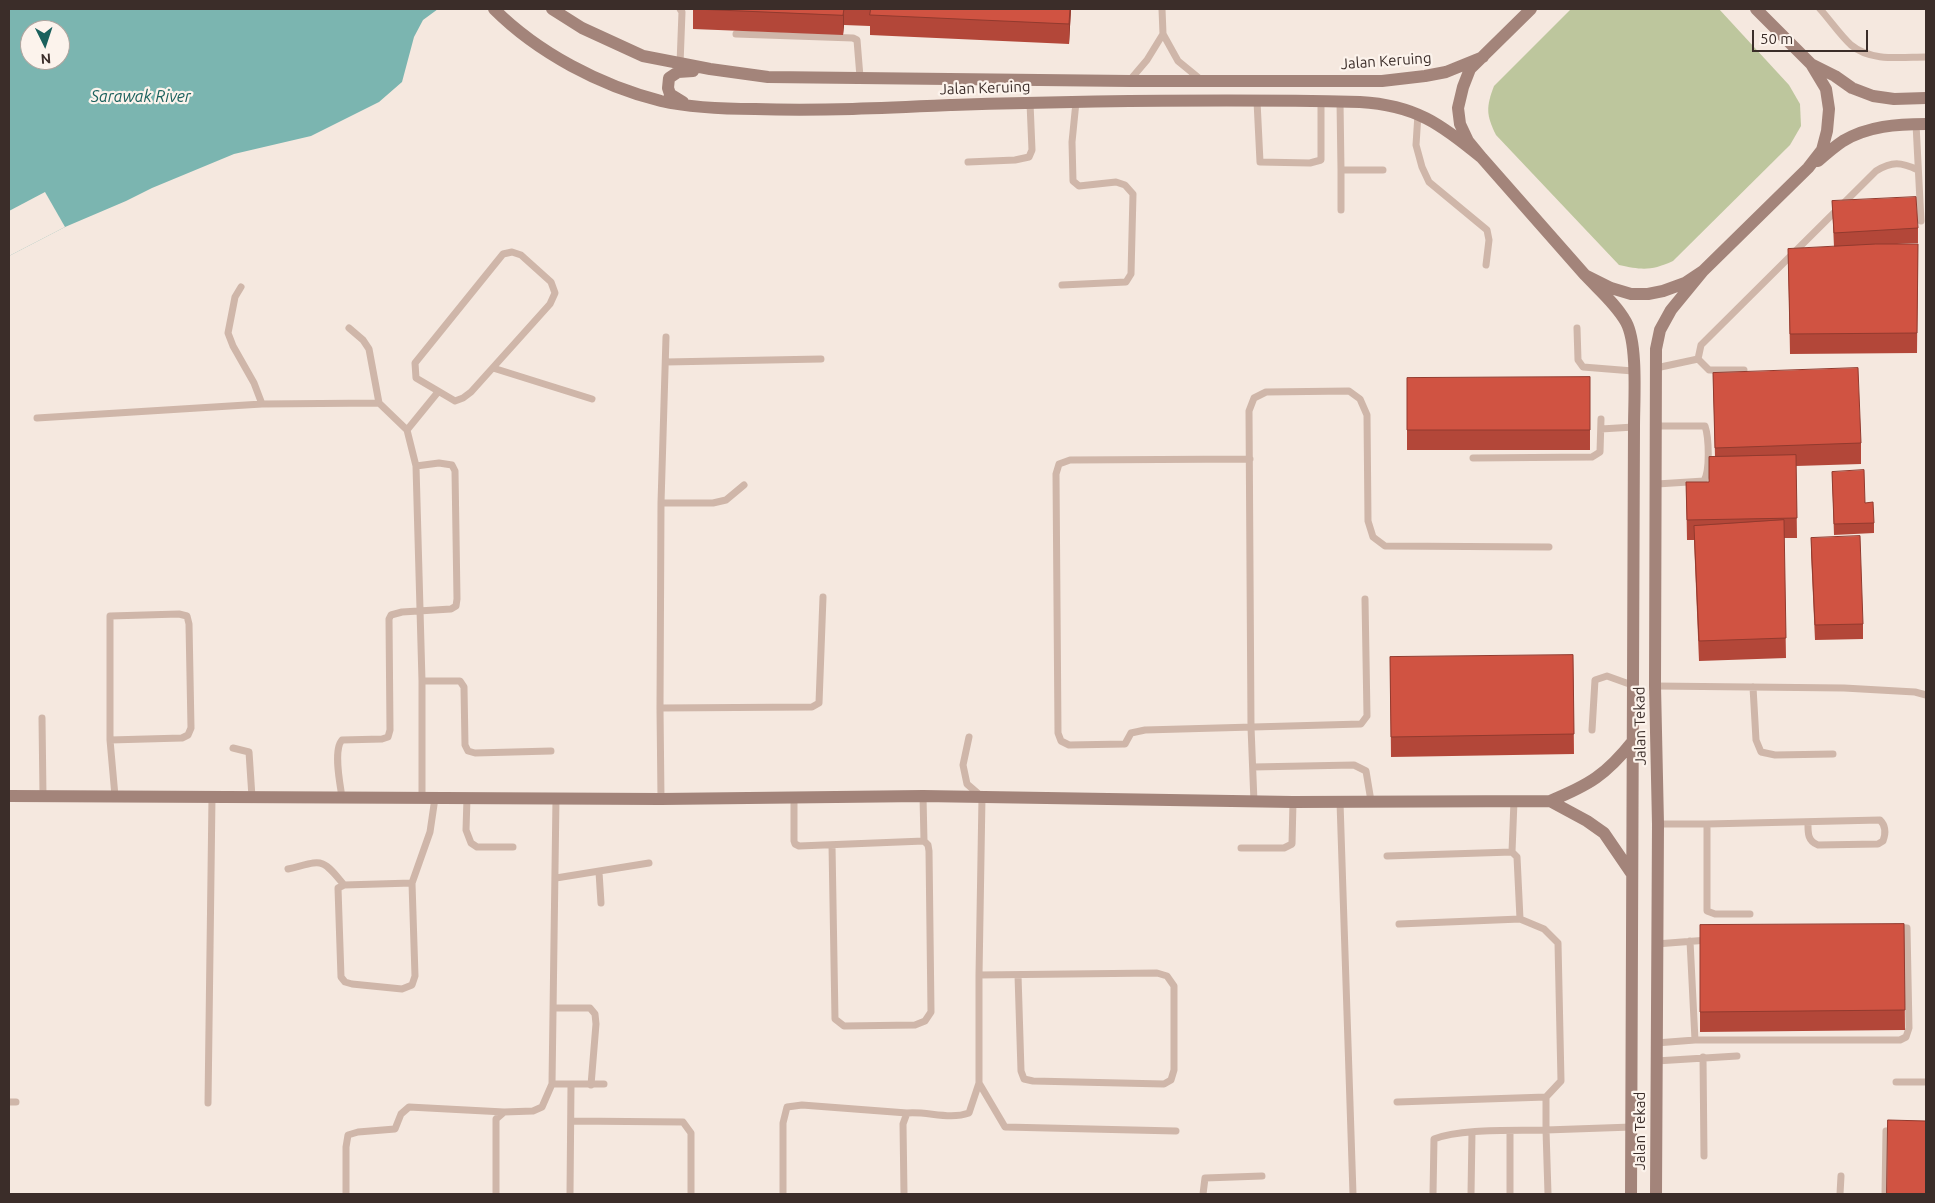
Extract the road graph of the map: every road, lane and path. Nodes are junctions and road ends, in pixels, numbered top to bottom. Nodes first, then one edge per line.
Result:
1 (552, 9) edge
2 (680, 9) edge
3 (1162, 9) edge
4 (1531, 9) edge
5 (1756, 9) edge
6 (1820, 9) edge
7 (496, 11) edge
8 (736, 34) dead end
9 (1163, 34) junction
10 (1483, 57) junction
11 (1926, 57) edge
12 (680, 64) junction
13 (1811, 64) junction
14 (710, 69) junction
15 (860, 77) junction
16 (1130, 81) junction
17 (1202, 81) junction
18 (1926, 98) edge
19 (1257, 101) junction
20 (1321, 101) junction
21 (1340, 101) junction
22 (1076, 102) junction
23 (1030, 103) junction
24 (695, 106) junction
25 (1418, 114) junction
26 (1921, 124) edge
27 (1482, 158) junction
28 (968, 162) dead end
29 (1808, 168) junction
30 (1341, 170) junction
31 (1383, 170) dead end
32 (1918, 170) junction
33 (1341, 210) dead end
34 (1921, 221) dead end
35 (1486, 265) dead end
36 (1703, 272) junction
37 (1585, 275) junction
38 (1062, 285) dead end
39 (241, 287) dead end
40 (349, 328) dead end
41 (1577, 328) dead end
42 (666, 337) dead end
43 (821, 359) dead end
44 (1698, 359) junction
45 (666, 362) junction
46 (493, 368) junction
47 (1656, 368) junction
48 (1744, 370) edge
49 (1633, 372) junction
50 (438, 392) junction
51 (592, 399) dead end
52 (379, 403) junction
53 (262, 404) junction
54 (37, 418) dead end
55 (1601, 419) dead end
56 (1657, 426) junction
57 (1634, 427) junction
58 (1601, 429) junction
59 (407, 430) junction
60 (1472, 458) dead end
61 (1250, 459) junction
62 (416, 466) junction
63 (1657, 484) junction
64 (744, 485) dead end
65 (661, 503) junction
66 (1549, 547) dead end
67 (823, 597) dead end
68 (1365, 599) dead end
69 (420, 611) junction
70 (422, 681) junction
71 (1632, 685) junction
72 (1656, 686) junction
73 (1753, 687) junction
74 (1926, 695) edge
75 (660, 708) junction
76 (42, 718) dead end
77 (1251, 727) junction
78 (1592, 730) dead end
79 (969, 737) dead end
80 (110, 740) junction
81 (1633, 741) junction
82 (233, 748) dead end
83 (551, 751) dead end
84 (1833, 754) dead end
85 (1253, 767) junction
86 (9, 796) edge
87 (43, 796) junction
88 (115, 796) junction
89 (923, 796) junction
90 (212, 797) junction
91 (252, 797) junction
92 (342, 797) junction
93 (794, 797) junction
94 (982, 797) junction
95 (422, 798) junction
96 (435, 798) junction
97 (467, 798) junction
98 (556, 798) junction
99 (661, 799) junction
100 (1371, 801) junction
101 (1514, 801) junction
102 (1254, 802) junction
103 (1293, 802) junction
104 (1340, 802) junction
105 (1550, 802) junction
106 (1808, 822) junction
107 (1658, 824) junction
108 (1707, 824) junction
109 (924, 841) junction
110 (832, 845) junction
111 (513, 847) dead end
112 (1241, 848) dead end
113 (1512, 852) junction
114 (1387, 856) dead end
115 (649, 863) dead end
116 (288, 869) dead end
117 (599, 872) junction
118 (1632, 874) junction
119 (556, 878) junction
120 (412, 883) junction
121 (344, 884) junction
122 (600, 903) dead end
123 (1750, 914) dead end
124 (1520, 919) junction
125 (1399, 924) dead end
126 (1885, 927) edge
127 (1690, 941) junction
128 (1717, 941) edge
129 (1656, 944) junction
130 (979, 975) junction
131 (1018, 975) junction
132 (554, 1008) junction
133 (1695, 1040) junction
134 (1656, 1043) junction
135 (1737, 1056) dead end
136 (1703, 1057) junction
137 (1656, 1060) junction
138 (1896, 1082) dead end
139 (1926, 1082) edge
140 (979, 1083) junction
141 (552, 1084) junction
142 (571, 1084) junction
143 (591, 1084) junction
144 (604, 1084) dead end
145 (1546, 1097) junction
146 (1397, 1102) dead end
147 (208, 1103) dead end
148 (504, 1112) junction
149 (907, 1113) junction
150 (571, 1121) junction
151 (1632, 1127) junction
152 (1546, 1130) junction
153 (1908, 1130) edge
154 (1176, 1132) dead end
155 (1472, 1132) junction
156 (1510, 1132) junction
157 (1704, 1156) dead end
158 (1262, 1176) dead end
159 (1841, 1176) dead end
160 (346, 1194) edge
161 (496, 1194) edge
162 (570, 1194) edge
163 (691, 1194) edge
164 (783, 1194) edge
165 (904, 1194) edge
166 (1203, 1194) edge
167 (1353, 1194) edge
168 (1433, 1194) edge
169 (1472, 1194) edge
170 (1510, 1194) edge
171 (1548, 1194) edge
172 (1631, 1194) edge
173 (1656, 1194) edge
174 (1840, 1194) edge
175 (1885, 1194) edge

1 - 12 street, Jalan Keruing
2 - 12 lane
3 - 9 lane
4 - 10 street
5 - 13 street
6 - 11 lane
7 - 24 street, Jalan Keruing
8 - 15 lane
9 - 16 lane
9 - 17 lane
10 - 17 street, Jalan Keruing
10 - 27 street
12 - 14 street, Jalan Keruing
13 - 18 street
13 - 29 street
14 - 15 street, Jalan Keruing
14 - 24 street
15 - 16 street, Jalan Keruing
16 - 17 street, Jalan Keruing
19 - 20 street, Jalan Keruing
19 - 20 lane
19 - 22 street, Jalan Keruing
20 - 21 street, Jalan Keruing
21 - 25 street, Jalan Keruing
21 - 30 lane
22 - 23 street, Jalan Keruing
22 - 38 lane
23 - 24 street, Jalan Keruing
23 - 28 lane
25 - 27 street, Jalan Keruing
25 - 35 lane
26 - 29 street
26 - 32 lane
27 - 37 street, Jalan Tekad
29 - 36 street
30 - 31 lane
30 - 33 lane
32 - 34 lane
32 - 44 lane
36 - 37 street
36 - 47 street, Jalan Tekad
37 - 49 street, Jalan Tekad
39 - 53 lane
40 - 52 lane
41 - 49 lane
42 - 45 lane
43 - 45 lane
44 - 47 lane
44 - 48 lane
45 - 65 lane
46 - 50 lane
46 - 50 lane
46 - 51 lane
47 - 56 street, Jalan Tekad
49 - 57 street, Jalan Tekad
50 - 59 lane
52 - 53 lane
52 - 59 lane
53 - 54 lane
55 - 58 lane
56 - 63 street, Jalan Tekad
56 - 63 lane
57 - 58 lane
57 - 71 street, Jalan Tekad
58 - 60 lane
59 - 62 lane
61 - 66 lane
61 - 77 lane
61 - 77 lane
62 - 69 lane
62 - 69 lane
63 - 72 street, Jalan Tekad
64 - 65 lane
65 - 75 lane
67 - 75 lane
68 - 77 lane
69 - 70 lane
69 - 92 lane
70 - 83 lane
70 - 95 lane
71 - 78 lane
71 - 81 street, Jalan Tekad
72 - 73 lane
72 - 107 street, Jalan Tekad
73 - 74 lane
73 - 84 lane
75 - 99 lane
76 - 87 lane
77 - 85 lane
79 - 94 lane
80 - 80 lane
80 - 88 lane
81 - 105 street
81 - 118 street, Jalan Tekad
82 - 91 lane
85 - 100 lane
85 - 102 lane
86 - 87 street
87 - 88 street
88 - 90 street
89 - 93 street
89 - 94 street
89 - 109 lane
90 - 91 street
90 - 147 lane
91 - 92 street
92 - 95 street
93 - 99 street
93 - 110 lane
94 - 102 street
94 - 130 lane
95 - 96 street
96 - 97 street
96 - 120 lane
97 - 98 street
97 - 111 lane
98 - 99 street
98 - 119 lane
100 - 101 street
100 - 104 street
101 - 105 street
101 - 113 lane
102 - 103 street
103 - 104 street
103 - 112 lane
104 - 167 lane
105 - 118 street
106 - 106 lane
106 - 108 lane
107 - 108 lane
107 - 129 street, Jalan Tekad
108 - 123 lane
109 - 110 lane
109 - 110 lane
113 - 114 lane
113 - 124 lane
115 - 117 lane
116 - 121 lane
117 - 119 lane
117 - 122 lane
118 - 151 street, Jalan Tekad
119 - 132 lane
120 - 121 lane
120 - 121 lane
124 - 125 lane
124 - 145 lane
126 - 133 lane
127 - 128 lane
127 - 129 lane
127 - 133 lane
129 - 134 street, Jalan Tekad
130 - 131 lane
130 - 140 lane
131 - 131 lane
132 - 141 lane
132 - 143 lane
133 - 134 lane
134 - 137 street, Jalan Tekad
135 - 136 lane
136 - 137 lane
136 - 157 lane
137 - 173 street, Jalan Tekad
138 - 139 lane
140 - 149 lane
140 - 154 lane
141 - 142 lane
141 - 148 lane
142 - 143 lane
142 - 150 lane
143 - 144 lane
145 - 146 lane
145 - 152 lane
148 - 160 lane
148 - 161 lane
149 - 164 lane
149 - 165 lane
150 - 162 lane
150 - 163 lane
151 - 152 lane
151 - 172 street, Jalan Tekad
152 - 156 lane
152 - 171 lane
153 - 175 lane
155 - 156 lane
155 - 168 lane
155 - 169 lane
156 - 170 lane
158 - 166 lane
159 - 174 lane

